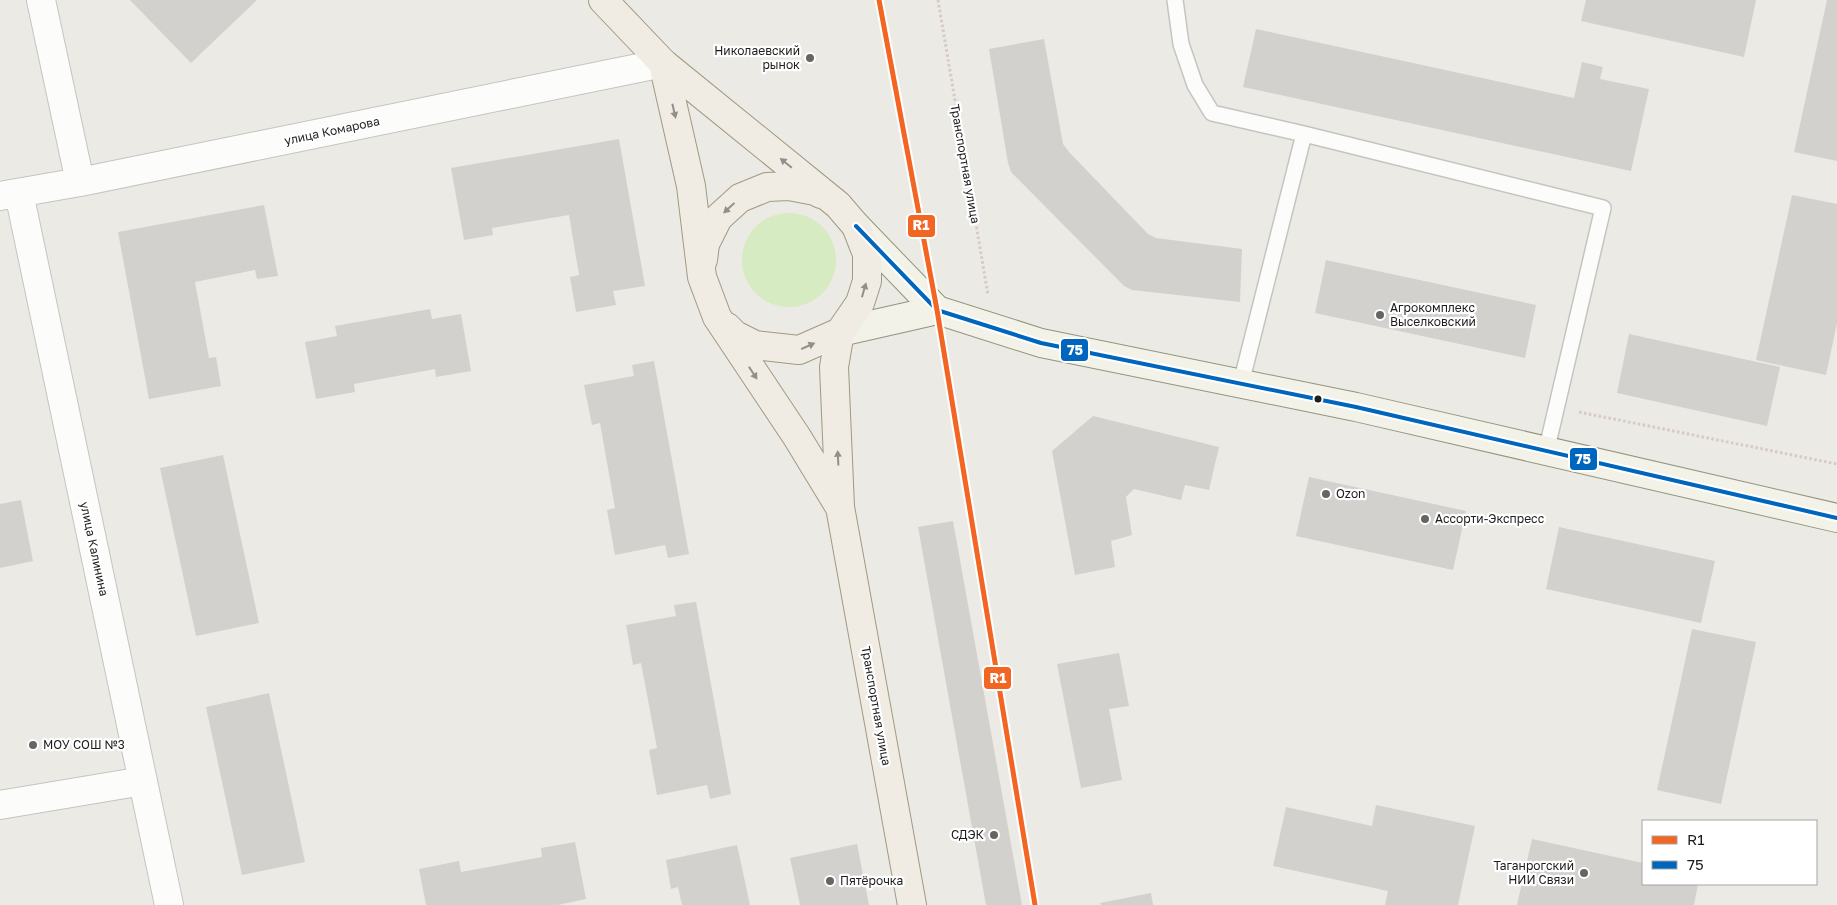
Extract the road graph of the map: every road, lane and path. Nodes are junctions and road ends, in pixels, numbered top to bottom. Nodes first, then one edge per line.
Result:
1 (41, 0) edge
2 (603, 0) edge
3 (938, 0) edge
4 (1175, 0) edge
5 (663, 63) junction
6 (1304, 134) junction
7 (80, 182) junction
8 (10, 195) edge
9 (838, 204) junction
10 (856, 226) junction
11 (702, 277) junction
12 (937, 310) junction
13 (717, 317) junction
14 (993, 327) junction
15 (840, 332) junction
16 (1241, 383) junction
17 (1556, 407) junction
18 (1546, 452) junction
19 (1837, 464) edge
20 (840, 507) junction
21 (1837, 518) edge
22 (143, 781) junction
23 (0, 805) edge
24 (169, 905) edge
25 (912, 905) edge

1 - 7 street
2 - 5 main road
3 - 14 path, Транспортная улица
4 - 6 lane
5 - 7 street, улица Комарова
9 -> 5 main road
5 -> 11 main road
6 - 16 lane
6 - 17 lane
7 - 8 street, улица Комарова
8 - 22 street, улица Калинина
9 - 10 main road
9 -> 11 main road
10 - 12 main road
15 -> 10 main road
11 - 13 main road
12 - 14 main road
12 - 15 main road
13 -> 15 main road
13 -> 20 main road
14 - 16 main road
20 -> 15 main road
16 - 18 main road
17 - 18 lane
17 - 19 path
18 - 21 main road
20 - 25 main road, Транспортная улица
22 - 23 street
22 - 24 street, улица Калинина

